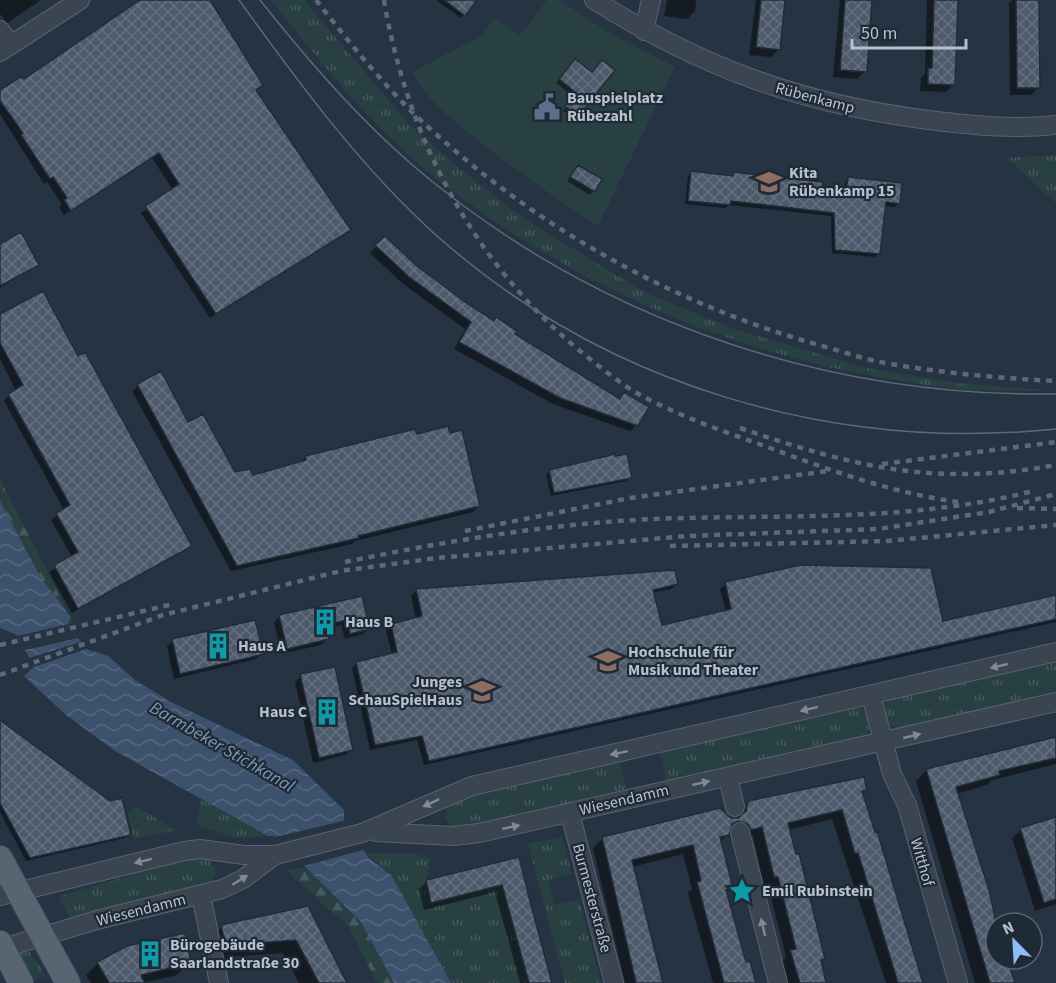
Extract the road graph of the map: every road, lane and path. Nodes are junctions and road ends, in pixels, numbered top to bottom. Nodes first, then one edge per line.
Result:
1 (80, 0) edge
2 (594, 0) edge
3 (651, 0) edge
4 (0, 30) edge
5 (644, 31) junction
6 (5, 49) edge
7 (1056, 125) edge
8 (1056, 652) edge
9 (871, 695) junction
10 (1056, 702) edge
11 (884, 742) junction
12 (729, 777) junction
13 (735, 807) dead end
14 (570, 813) junction
15 (740, 832) dead end
16 (362, 833) junction
17 (274, 855) junction
18 (0, 858) edge
19 (9, 894) edge
20 (201, 895) junction
21 (42, 936) junction
22 (1, 947) edge
23 (21, 983) edge
24 (68, 983) edge
25 (219, 983) edge
26 (614, 983) edge
27 (778, 983) edge
28 (958, 983) edge

1 - 6 street
2 - 5 street, Rübenkamp
3 - 5 street
4 - 6 street
5 - 7 street, Rübenkamp
8 -> 9 street, Wiesendamm
9 - 11 street
9 -> 16 street, Wiesendamm
11 -> 10 street, Wiesendamm
11 - 12 street, Wiesendamm
11 - 28 street, Witthof
12 - 13 street
14 -> 12 street, Wiesendamm
16 -> 14 street, Wiesendamm
14 - 26 street, Burmesterstraße
27 -> 15 street
16 - 17 street, Wiesendamm
17 -> 19 street, Wiesendamm
20 -> 17 street, Wiesendamm
18 - 19 main road
19 - 21 main road
20 - 21 street, Wiesendamm
20 - 25 street
21 - 22 street, Wiesendamm
21 - 24 main road
22 - 23 main road

